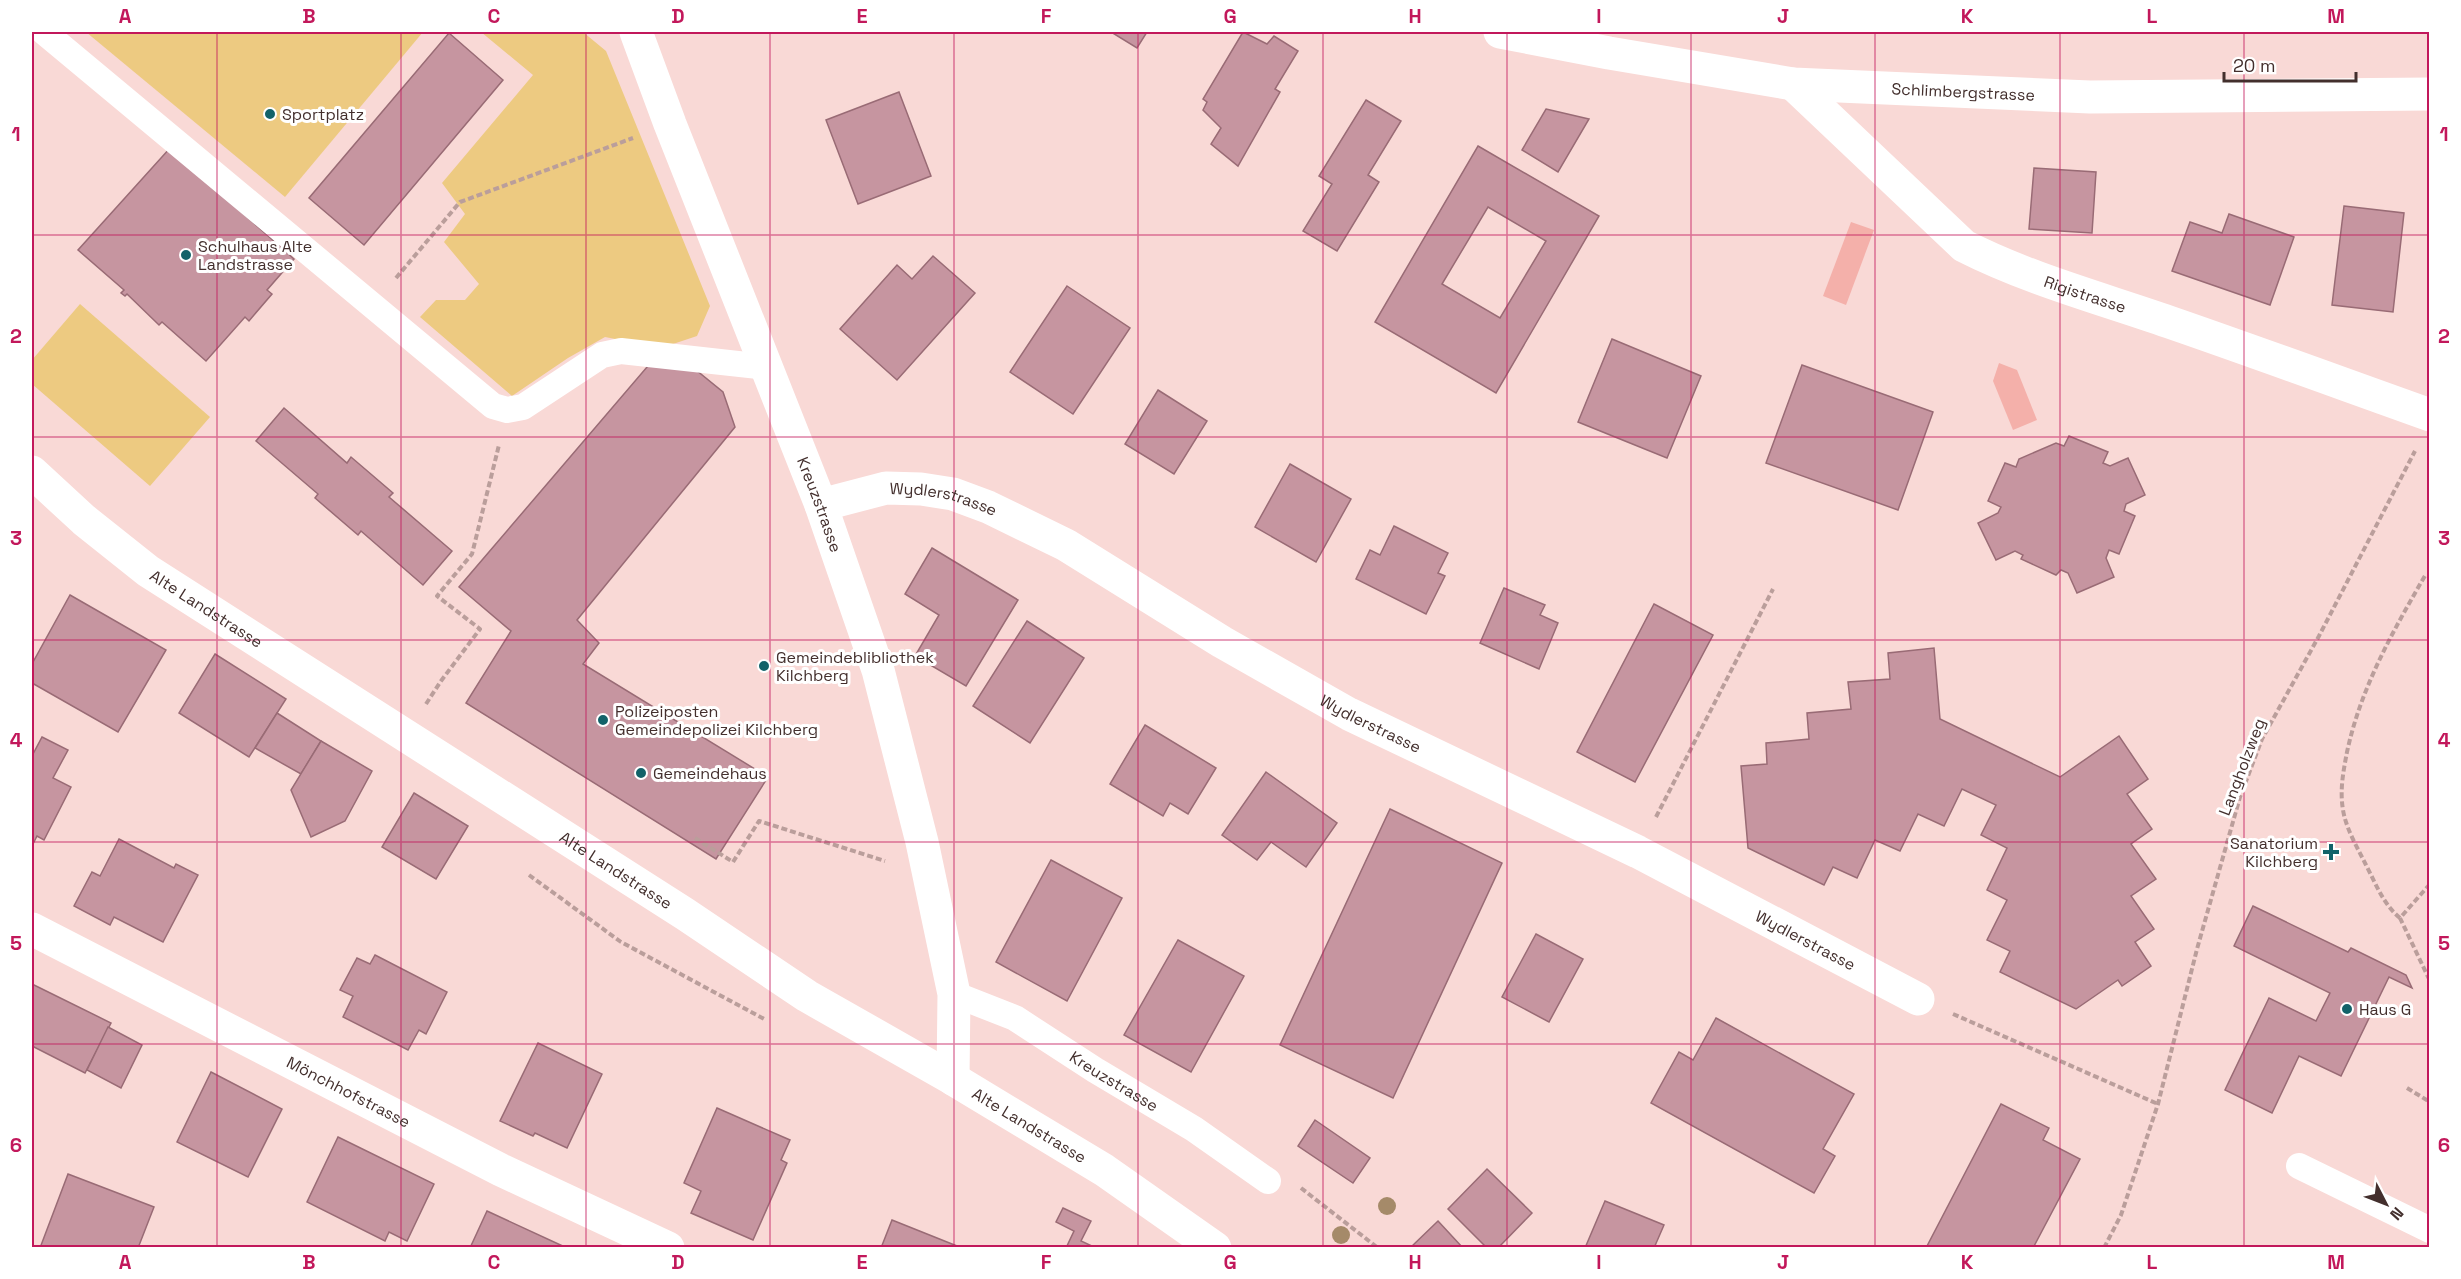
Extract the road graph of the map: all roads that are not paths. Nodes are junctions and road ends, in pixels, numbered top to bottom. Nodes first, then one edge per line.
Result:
1 (44, 32) edge
2 (636, 32) edge
3 (1500, 32) edge
4 (1610, 42) edge
5 (1792, 84) junction
6 (2430, 94) edge
7 (766, 367) junction
8 (2424, 429) edge
9 (32, 472) edge
10 (821, 505) junction
11 (32, 929) edge
12 (954, 994) junction
13 (1918, 999) road end
14 (953, 1078) junction
15 (2299, 1166) dead end
16 (1262, 1177) road end
17 (2430, 1230) edge
18 (668, 1248) edge
19 (1215, 1248) edge

1 - 7 lane
2 - 7 street, Kreuzstrasse
3 - 4 street, Schlimbergstrasse
4 - 5 street, Schlimbergstrasse
5 - 6 street, Schlimbergstrasse
5 - 8 street, Rigistrasse
7 - 10 street, Kreuzstrasse
9 - 14 street, Alte Landstrasse
10 - 12 street, Kreuzstrasse
10 - 13 street, Wydlerstrasse
11 - 18 street, Mönchhofstrasse
12 - 14 street, Kreuzstrasse
12 - 16 lane, Kreuzstrasse
14 - 19 street, Alte Landstrasse
15 - 17 lane

